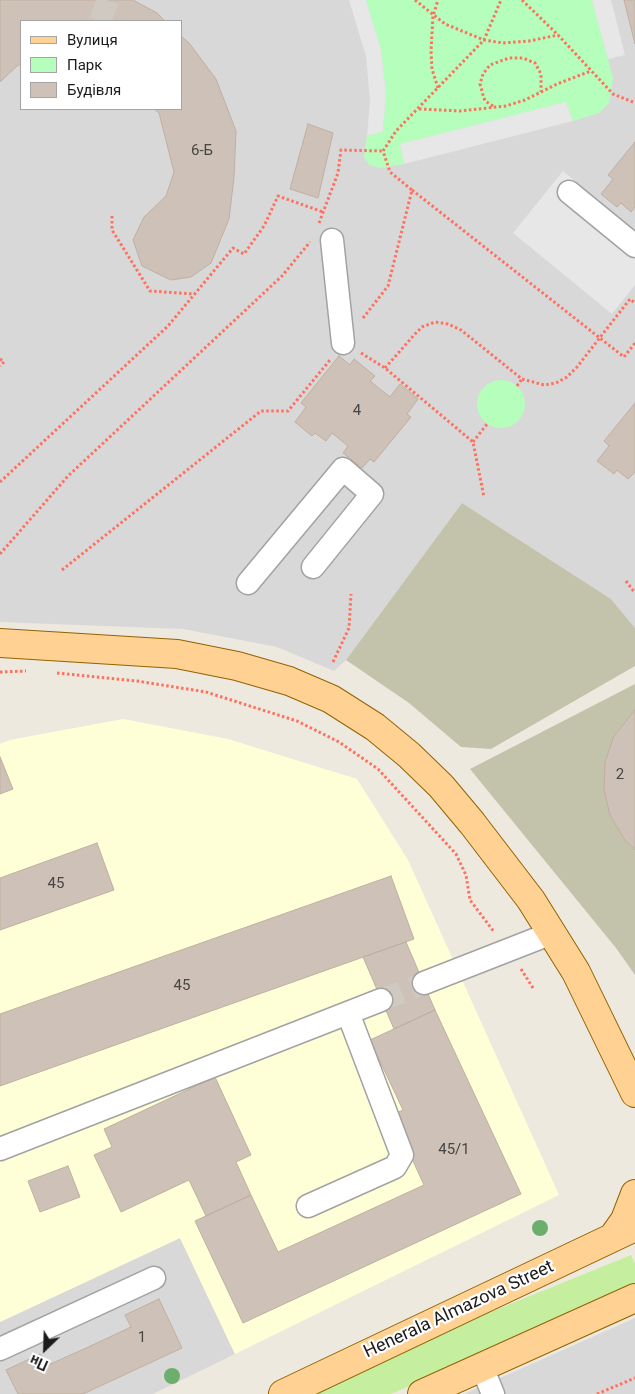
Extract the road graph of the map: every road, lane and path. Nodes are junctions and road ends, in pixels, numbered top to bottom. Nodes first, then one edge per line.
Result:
1 (415, 0) edge
2 (438, 0) edge
3 (501, 0) edge
4 (522, 0) edge
5 (434, 16) junction
6 (558, 35) junction
7 (484, 40) junction
8 (591, 71) junction
9 (438, 89) junction
10 (541, 92) junction
11 (633, 102) dead end
12 (493, 106) junction
13 (419, 109) junction
14 (384, 151) junction
15 (412, 190) junction
16 (569, 192) dead end
17 (323, 212) junction
18 (112, 216) dead end
19 (320, 235) junction
20 (635, 246) edge
21 (194, 294) junction
22 (635, 303) edge
23 (600, 338) junction
24 (343, 343) junction
25 (635, 343) edge
26 (0, 359) edge
27 (0, 366) edge
28 (386, 368) junction
29 (522, 379) junction
30 (517, 386) dead end
31 (488, 424) dead end
32 (473, 442) junction
33 (0, 482) edge
34 (484, 497) dead end
35 (0, 554) edge
36 (313, 567) dead end
37 (62, 570) dead end
38 (626, 581) dead end
39 (248, 583) dead end
40 (635, 593) edge
41 (351, 594) dead end
42 (0, 643) edge
43 (333, 662) dead end
44 (32, 671) dead end
45 (0, 672) edge
46 (51, 673) dead end
47 (552, 933) junction
48 (508, 950) junction
49 (424, 983) tunnel mouth
50 (533, 988) dead end
51 (381, 1000) tunnel mouth
52 (348, 1013) junction
53 (634, 1095) edge
54 (0, 1149) edge
55 (635, 1194) edge
56 (308, 1206) dead end
57 (624, 1232) edge
58 (154, 1278) dead end
59 (635, 1298) edge
60 (0, 1349) edge
61 (482, 1367) junction
62 (635, 1378) edge
63 (282, 1394) edge
64 (422, 1394) edge
65 (493, 1394) edge
66 (597, 1394) edge

1 - 5 path
2 - 5 path
3 - 7 path
4 - 6 path
5 - 7 path
5 - 9 path
6 - 7 path
6 - 8 path
7 - 9 path
8 - 10 path
8 - 11 path
9 - 13 path
10 - 12 path
10 - 12 path
12 - 13 path
13 - 14 path
14 - 15 path
14 - 17 path
15 - 23 path
15 - 24 path
16 - 20 lane
17 - 19 path
17 - 21 path
18 - 21 path
19 - 24 lane
19 - 35 path
21 - 33 path
22 - 23 path
23 - 25 path
23 - 29 path
24 - 28 path
24 - 37 path
26 - 27 path
28 - 29 path
28 - 32 path
29 - 30 path
31 - 32 path
32 - 34 path
36 - 39 lane
38 - 40 path
41 - 43 path
42 - 47 main road
44 - 45 path
46 - 48 path
47 - 48 lane
47 - 53 main road
48 - 49 lane
48 - 50 path
51 - 52 lane
52 - 54 lane
52 - 56 lane
55 - 57 main road
57 - 63 main road, Henerala Almazova Street
58 - 60 lane
59 - 61 main road
61 - 64 main road
61 - 65 lane
62 - 66 path

